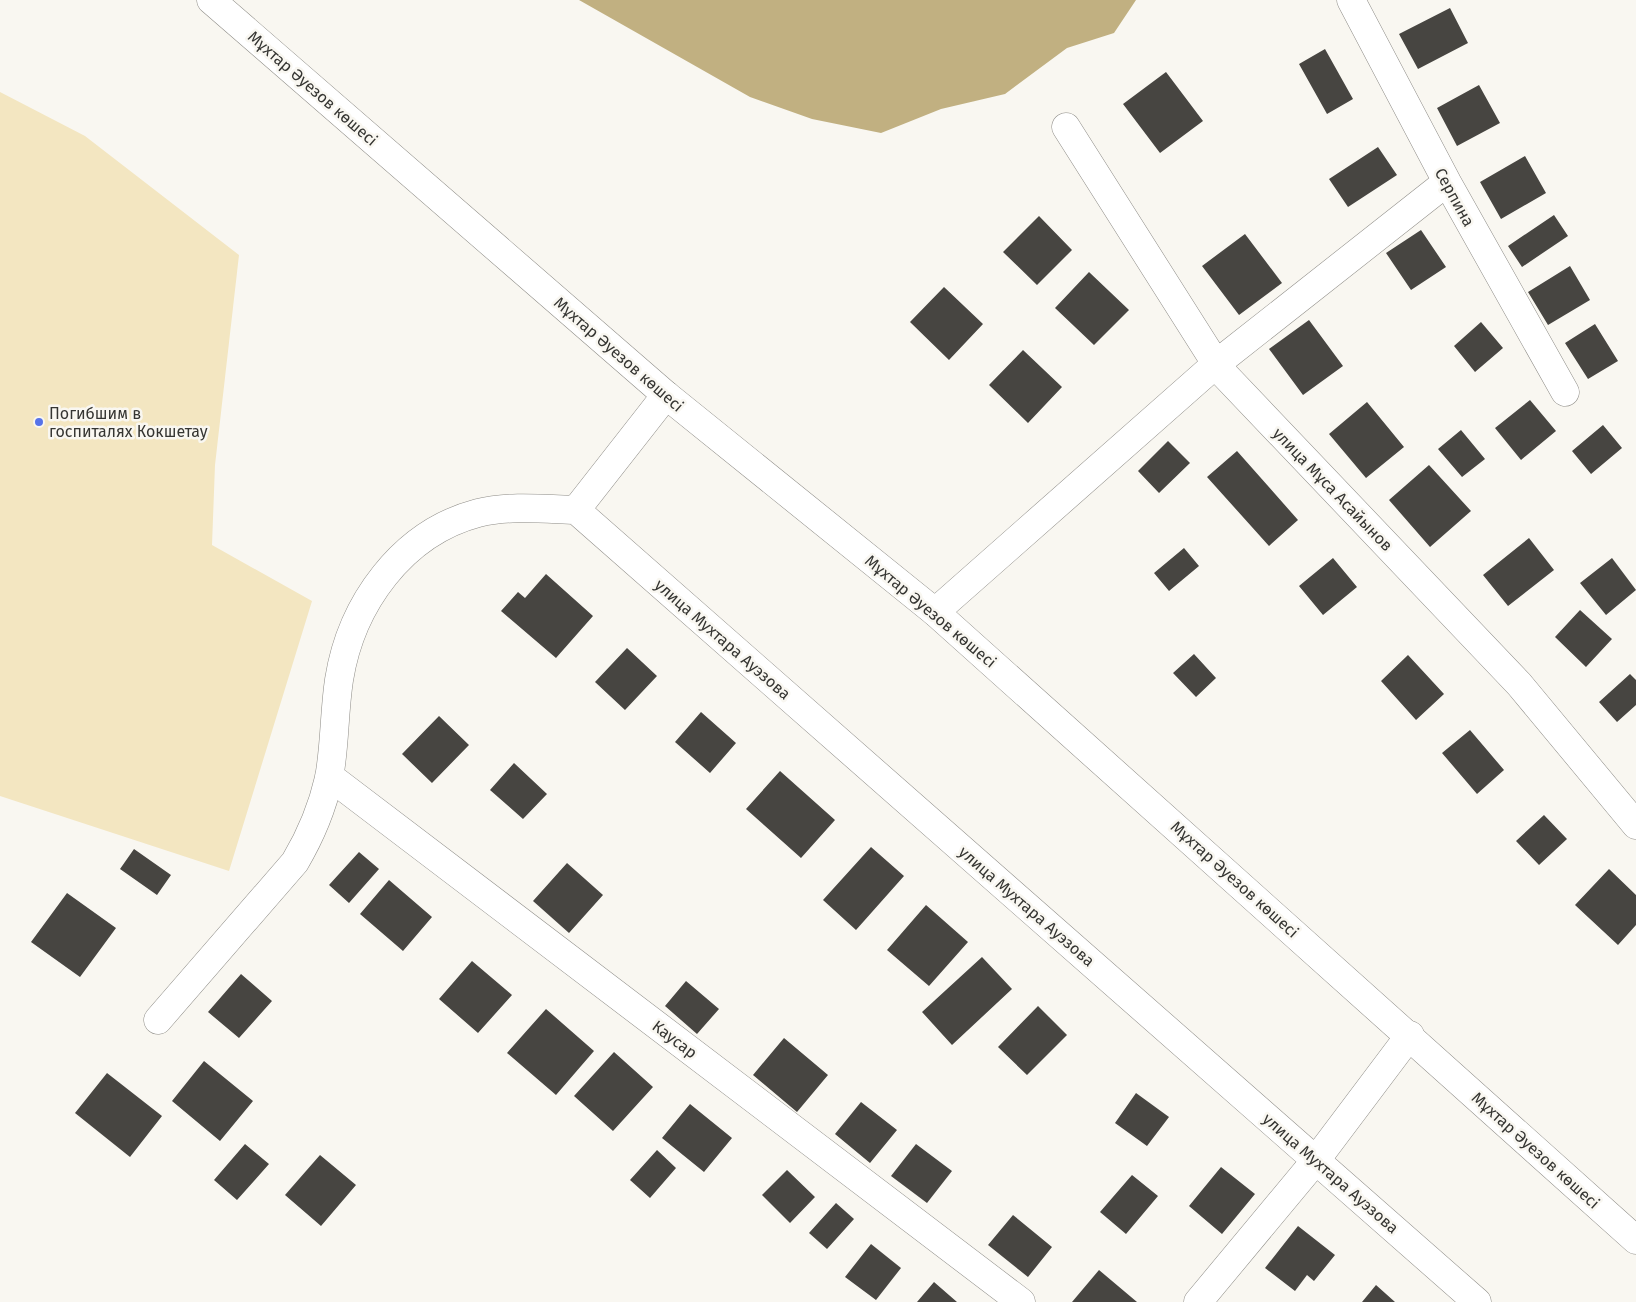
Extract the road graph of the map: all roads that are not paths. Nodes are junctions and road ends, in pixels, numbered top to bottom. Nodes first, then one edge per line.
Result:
1 (211, 0) edge
2 (1351, 0) edge
3 (1066, 127) dead end
4 (1447, 182) junction
5 (1216, 364) junction
6 (1564, 392) dead end
7 (666, 395) junction
8 (576, 510) junction
9 (935, 612) junction
10 (329, 776) junction
11 (1636, 825) edge
12 (158, 1020) dead end
13 (1410, 1035) junction
14 (1316, 1160) junction
15 (1636, 1240) edge
16 (1021, 1302) edge
17 (1198, 1302) edge
18 (1477, 1302) edge

1 - 7 street, Мұхтар Әуезов көшесі
2 - 4 street, Серпина
3 - 5 street, улица Мұса Асайынов
4 - 5 street
4 - 6 street, Серпина
5 - 9 street
5 - 11 street, улица Мұса Асайынов
7 - 8 street
7 - 9 street, Мұхтар Әуезов көшесі
8 - 10 street
8 - 14 street, улица Мухтара Ауэзова
9 - 13 street, Мұхтар Әуезов көшесі
10 - 12 street
10 - 16 street, Каусар
13 - 14 street
13 - 15 street, Мұхтар Әуезов көшесі
14 - 17 street
14 - 18 street, улица Мухтара Ауэзова

